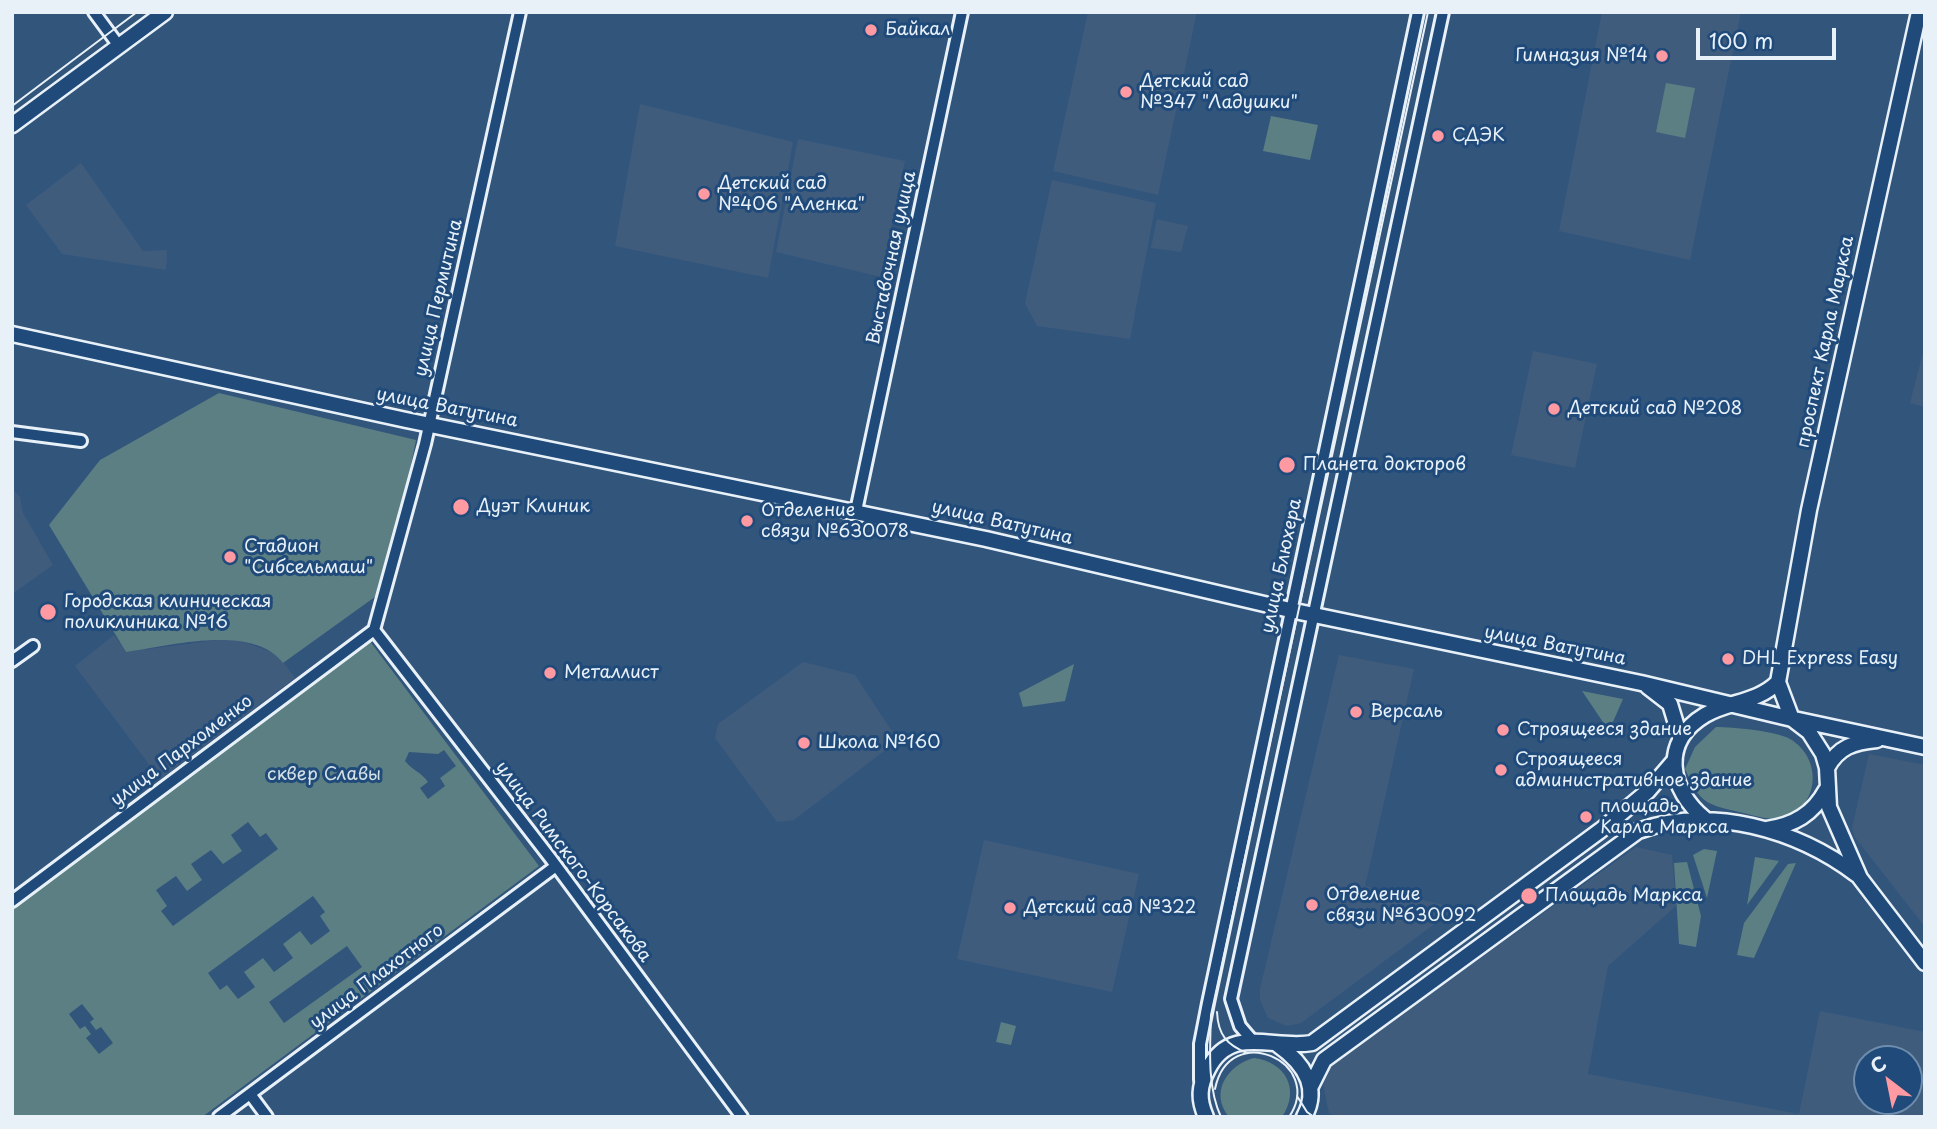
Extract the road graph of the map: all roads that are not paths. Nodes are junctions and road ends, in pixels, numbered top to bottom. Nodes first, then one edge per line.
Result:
1 (94, 12) edge
2 (165, 12) edge
3 (520, 12) edge
4 (962, 12) edge
5 (1418, 12) edge
6 (1443, 12) edge
7 (1917, 14) edge
8 (119, 46) junction
9 (12, 125) edge
10 (12, 334) edge
11 (429, 423) junction
12 (12, 432) edge
13 (81, 441) dead end
14 (856, 511) junction
15 (1290, 610) junction
16 (1314, 615) junction
17 (374, 629) junction
18 (33, 646) dead end
19 (12, 662) edge
20 (1778, 681) junction
21 (1641, 683) junction
22 (1736, 704) junction
23 (1792, 719) junction
24 (1681, 737) junction
25 (1885, 739) junction
26 (1925, 747) edge
27 (1673, 762) junction
28 (1827, 768) junction
29 (1826, 790) junction
30 (1705, 818) junction
31 (1763, 830) junction
32 (556, 866) junction
33 (1860, 878) junction
34 (12, 901) edge
35 (1925, 963) edge
36 (1252, 1040) junction
37 (1277, 1044) junction
38 (1311, 1091) junction
39 (1200, 1092) junction
40 (250, 1094) junction
41 (219, 1117) edge
42 (267, 1117) edge
43 (743, 1117) edge
44 (1194, 1117) edge
45 (1206, 1117) edge
46 (1304, 1117) edge
47 (1319, 1117) edge

1 - 8 street
2 - 8 main road
3 - 11 street, улица Пермитина
4 - 14 street, Выставочная улица
5 - 15 street, улица Блюхера
6 - 16 street
7 - 20 main road, проспект Карла Маркса
8 - 9 main road
10 - 11 main road, улица Ватутина
11 - 14 main road, улица Ватутина
11 - 17 street, улица Пермитина
12 - 13 street
14 - 15 main road, улица Ватутина
15 - 16 main road, улица Ватутина
15 - 39 street, улица Блюхера
16 - 21 main road, улица Ватутина
16 - 36 street
17 - 32 street, улица Римского-Корсакова
17 - 34 street, улица Пархоменко
18 - 19 street
20 - 22 main road
20 - 23 main road
21 - 22 main road, улица Ватутина
21 - 24 main road
22 - 23 main road
22 - 24 main road
23 - 25 main road
23 - 28 main road
24 - 27 main road
25 - 26 main road
25 - 28 main road
27 - 30 main road
27 - 37 main road
28 - 29 main road
29 - 31 main road
29 - 33 main road
30 - 31 main road
30 - 38 main road
31 - 33 main road
32 - 40 street, улица Плахотного
32 - 43 street, улица Римского-Корсакова
33 - 35 main road
36 - 37 main road
36 - 39 main road
37 - 38 main road
38 - 46 main road
38 - 47 main road
39 - 44 main road
39 - 45 main road
40 - 41 street, улица Плахотного
40 - 42 street

